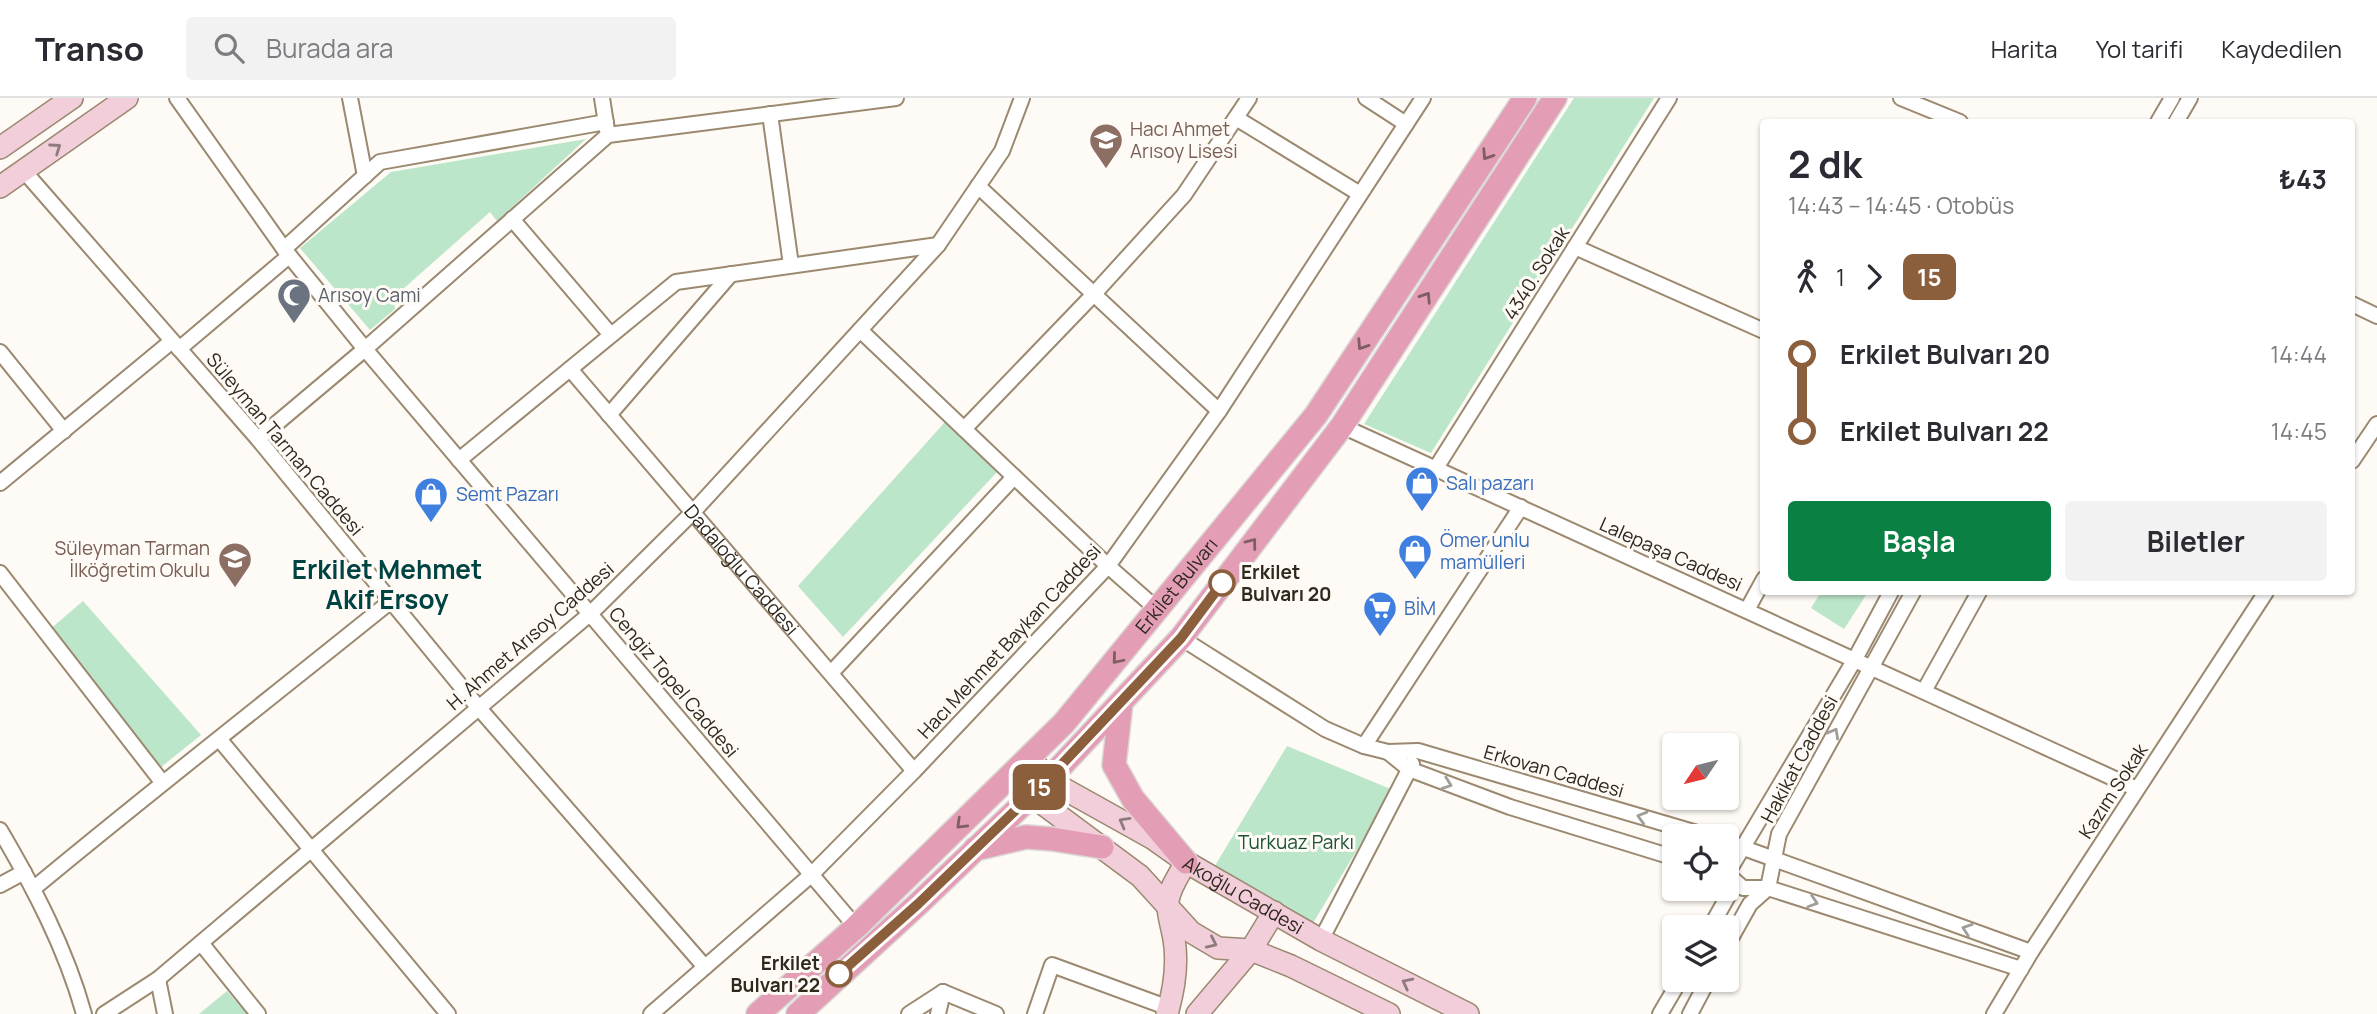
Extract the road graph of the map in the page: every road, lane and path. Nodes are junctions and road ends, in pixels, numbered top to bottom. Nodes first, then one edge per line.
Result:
1 (72, 98) edge
2 (127, 98) edge
3 (177, 98) edge
4 (350, 98) edge
5 (602, 98) edge
6 (896, 98) edge
7 (1022, 98) edge
8 (1249, 98) edge
9 (1366, 98) edge
10 (1423, 98) edge
11 (1525, 98) edge
12 (1555, 98) edge
13 (1669, 98) edge
14 (1901, 98) edge
15 (2172, 98) edge
16 (2190, 98) edge
17 (770, 114) junction
18 (1236, 118) junction
19 (1953, 119) edge
20 (2160, 119) edge
21 (2178, 119) edge
22 (1406, 124) junction
23 (607, 129) junction
24 (0, 148) edge
25 (24, 171) junction
26 (365, 176) junction
27 (978, 186) junction
28 (0, 187) edge
29 (1360, 194) junction
30 (512, 219) junction
31 (938, 246) junction
32 (1575, 247) junction
33 (286, 253) junction
34 (791, 265) junction
35 (731, 274) junction
36 (1093, 295) junction
37 (2355, 305) edge
38 (2377, 316) edge
39 (1760, 329) edge
40 (860, 330) junction
41 (611, 335) junction
42 (176, 345) junction
43 (365, 349) junction
44 (2, 359) edge
45 (570, 369) junction
46 (1219, 411) junction
47 (609, 415) junction
48 (2377, 424) edge
49 (1342, 426) junction
50 (964, 429) junction
51 (64, 431) junction
52 (258, 439) junction
53 (2355, 457) edge
54 (459, 460) junction
55 (1436, 468) junction
56 (1014, 477) junction
57 (0, 483) edge
58 (1521, 507) junction
59 (693, 512) junction
60 (1108, 566) junction
61 (0, 573) edge
62 (1760, 586) edge
63 (1889, 595) edge
64 (1911, 595) edge
65 (1977, 595) edge
66 (2264, 595) edge
67 (391, 601) junction
68 (1158, 610) junction
69 (1747, 610) junction
70 (591, 613) junction
71 (1181, 638) junction
72 (1855, 659) junction
73 (1871, 666) junction
74 (831, 673) junction
75 (1924, 691) junction
76 (1121, 703) junction
77 (478, 707) junction
78 (220, 740) junction
79 (1364, 746) junction
80 (1418, 751) junction
81 (1388, 752) junction
82 (1030, 757) junction
83 (1409, 769) junction
84 (914, 771) junction
85 (1013, 773) junction
86 (162, 782) junction
87 (1040, 787) junction
88 (2137, 789) junction
89 (1666, 824) edge
90 (0, 830) edge
91 (1739, 846) edge
92 (1102, 847) junction
93 (312, 848) junction
94 (1744, 848) junction
95 (975, 849) junction
96 (1662, 854) edge
97 (1739, 856) edge
98 (1773, 860) junction
99 (1186, 862) junction
100 (24, 872) junction
101 (811, 875) junction
102 (1739, 884) edge
103 (0, 885) edge
104 (1768, 888) junction
105 (33, 889) junction
106 (1168, 908) junction
107 (1274, 912) junction
108 (1739, 924) edge
109 (856, 927) junction
110 (1321, 940) junction
111 (201, 943) junction
112 (1251, 950) junction
113 (2031, 952) junction
114 (705, 967) junction
115 (2021, 969) junction
116 (158, 979) junction
117 (943, 992) junction
118 (1673, 992) edge
119 (1702, 992) edge
120 (1168, 1011) edge
121 (84, 1014) edge
122 (104, 1014) edge
123 (165, 1014) edge
124 (258, 1014) edge
125 (448, 1014) edge
126 (650, 1014) edge
127 (758, 1014) edge
128 (798, 1014) edge
129 (909, 1014) edge
130 (938, 1014) edge
131 (996, 1014) edge
132 (1035, 1014) edge
133 (1197, 1014) edge
134 (1389, 1014) edge
135 (1468, 1014) edge
136 (1660, 1014) edge
137 (1690, 1014) edge
138 (1994, 1014) edge

1 - 24 street
25 -> 2 street
3 - 33 street, Cengiz Topel Caddesi
4 - 26 street
5 - 23 street
6 - 17 street
7 - 27 street, H. Ahmet Arısoy Caddesi
8 - 18 street
9 - 22 street
10 - 22 street, Hacı Mehmet Baykan Caddesi
11 -> 68 main road, Erkilet Bulvarı
49 -> 12 main road, Erkilet Bulvarı
13 - 32 street, 4340. Sokak
14 - 19 street
15 - 20 street
16 - 21 street
17 - 23 street
17 - 34 street
18 - 29 street
18 - 36 street
22 - 29 street, Hacı Mehmet Baykan Caddesi
23 - 26 street
23 - 30 street
25 - 28 street
25 - 42 street, Süleyman Tarman Caddesi
26 - 33 street
27 - 31 street, H. Ahmet Arısoy Caddesi
27 - 36 street
29 - 46 street, Hacı Mehmet Baykan Caddesi
30 - 41 street
30 - 43 street
31 - 34 street
31 - 40 street, H. Ahmet Arısoy Caddesi
32 - 39 street
32 - 55 street, 4340. Sokak
33 - 42 street
33 - 43 street, Cengiz Topel Caddesi
34 - 35 street
35 - 41 street
35 - 47 street
36 - 46 street
36 - 50 street
37 - 38 street
40 - 50 street
40 - 59 street, H. Ahmet Arısoy Caddesi
41 - 45 street
42 - 51 street
42 - 52 street, Süleyman Tarman Caddesi
43 - 52 street
43 - 54 street, Cengiz Topel Caddesi
44 - 51 street
45 - 47 street, Dadaloğlu Caddesi
45 - 54 street
46 - 60 street, Hacı Mehmet Baykan Caddesi
47 - 59 street, Dadaloğlu Caddesi
48 - 53 street
49 - 55 street, Lalepaşa Caddesi
71 -> 49 main road, Erkilet Bulvarı
50 - 56 street
51 - 57 street
52 - 67 street, Süleyman Tarman Caddesi
54 - 70 street, Cengiz Topel Caddesi
55 - 58 street, Lalepaşa Caddesi
56 - 60 street
56 - 74 street
58 - 69 street, Lalepaşa Caddesi
58 - 79 street
59 - 70 street, H. Ahmet Arısoy Caddesi
59 - 74 street, Dadaloğlu Caddesi
60 - 68 street
60 - 84 street, Hacı Mehmet Baykan Caddesi
61 - 86 street
62 - 69 street
63 - 72 street, Hakikat Caddesi
64 - 73 street, Hakikat Caddesi
65 - 75 street
66 - 88 street, Kazım Sokak
67 - 77 street, Süleyman Tarman Caddesi
67 - 78 street
68 -> 82 main road, Erkilet Bulvarı
69 - 72 street, Lalepaşa Caddesi
70 - 77 street, H. Ahmet Arısoy Caddesi
70 - 101 street, Cengiz Topel Caddesi
71 - 76 main road, Erkilet Bulvarı
71 - 79 street, Erkovan Caddesi
72 - 73 street, Lalepaşa Caddesi
72 - 94 street, Hakikat Caddesi
73 - 75 street, Lalepaşa Caddesi
98 -> 73 street, Hakikat Caddesi
74 - 84 street, Dadaloğlu Caddesi
75 - 88 street, Lalepaşa Caddesi
76 - 87 main road, Erkilet Bulvarı
76 - 99 main road
77 - 93 street, H. Ahmet Arısoy Caddesi
77 - 114 street, Süleyman Tarman Caddesi
78 - 86 street
78 - 93 street
79 - 81 street, Erkovan Caddesi
80 - 81 street, Erkovan Caddesi
80 - 83 street
89 -> 80 street, Erkovan Caddesi
81 - 83 street, Erkovan Caddesi
82 - 85 main road, Erkilet Bulvarı
82 - 87 street, Akoğlu Caddesi
83 -> 96 street, Erkovan Caddesi
83 - 110 street
84 - 101 street, Hacı Mehmet Baykan Caddesi
85 - 87 street, Akoğlu Caddesi
85 -> 109 main road, Erkilet Bulvarı
86 - 105 street
87 - 92 street, Akoğlu Caddesi
87 - 95 main road, Erkilet Bulvarı
99 -> 87 street, Akoğlu Caddesi
88 - 113 street, Kazım Sokak
90 - 100 street
91 - 94 street
92 - 95 main road
92 - 106 street, Akoğlu Caddesi
93 - 111 street, H. Ahmet Arısoy Caddesi
93 - 125 street
94 - 97 street, Hakikat Caddesi
94 - 98 street
95 - 128 main road, Erkilet Bulvarı
98 - 104 street, Hakikat Caddesi
113 -> 98 street
99 - 106 street
99 - 107 street, Akoğlu Caddesi
100 - 103 street
100 - 105 street
101 - 109 street, Cengiz Topel Caddesi
101 - 114 street, Hacı Mehmet Baykan Caddesi
102 - 104 street
104 - 108 street
104 -> 115 street
105 - 121 street
106 -> 112 street, Akoğlu Caddesi
106 - 120 street
107 - 110 street, Akoğlu Caddesi
107 - 112 street
109 - 127 main road, Erkilet Bulvarı
135 -> 110 street, Akoğlu Caddesi
111 - 116 street, H. Ahmet Arısoy Caddesi
111 - 124 street
112 - 133 street
112 - 134 street, Akoğlu Caddesi
113 - 115 street, Kazım Sokak
114 - 126 street, Hacı Mehmet Baykan Caddesi
115 - 138 street, Kazım Sokak
116 - 122 street, H. Ahmet Arısoy Caddesi
116 - 123 street
117 - 129 street
117 - 130 street
117 - 131 street
118 - 136 street
119 - 137 street
120 - 132 street

